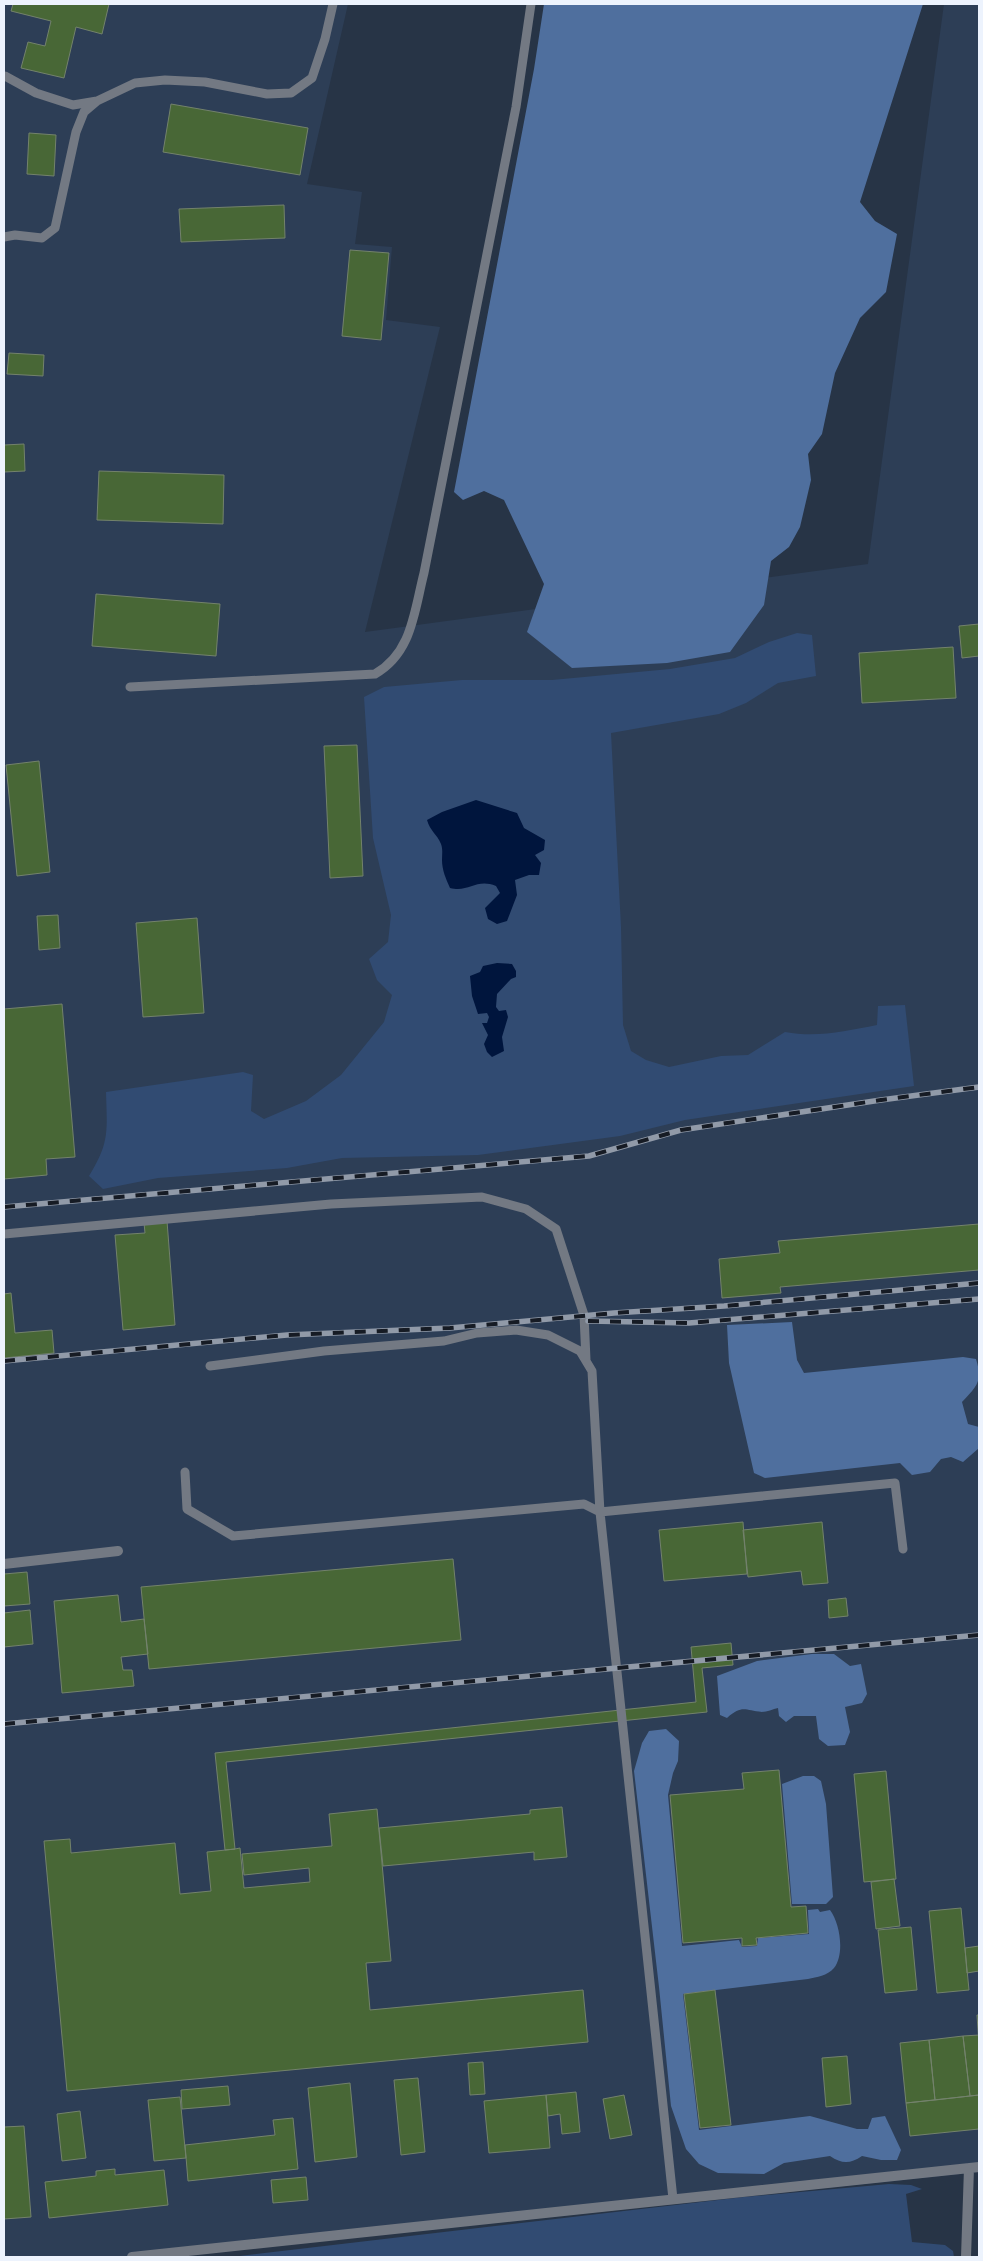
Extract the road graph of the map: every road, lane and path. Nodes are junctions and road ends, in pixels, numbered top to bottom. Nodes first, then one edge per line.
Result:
1 (333, 4) edge
2 (531, 4) edge
3 (5, 76) dead end
4 (97, 101) junction
5 (4, 237) edge
6 (130, 687) dead end
7 (4, 1234) edge
8 (586, 1362) junction
9 (210, 1366) dead end
10 (185, 1472) dead end
11 (600, 1512) junction
12 (903, 1549) dead end
13 (118, 1551) dead end
14 (4, 1564) edge
15 (974, 2167) edge
16 (673, 2199) junction
17 (132, 2257) edge
18 (966, 2257) edge

1 - 4 lane
2 - 6 lane
3 - 4 lane
4 - 5 lane
7 - 8 lane
8 - 9 lane
8 - 11 lane
10 - 11 lane
11 - 12 lane
11 - 16 lane
13 - 14 street
15 - 16 street
15 - 18 street
16 - 17 street

